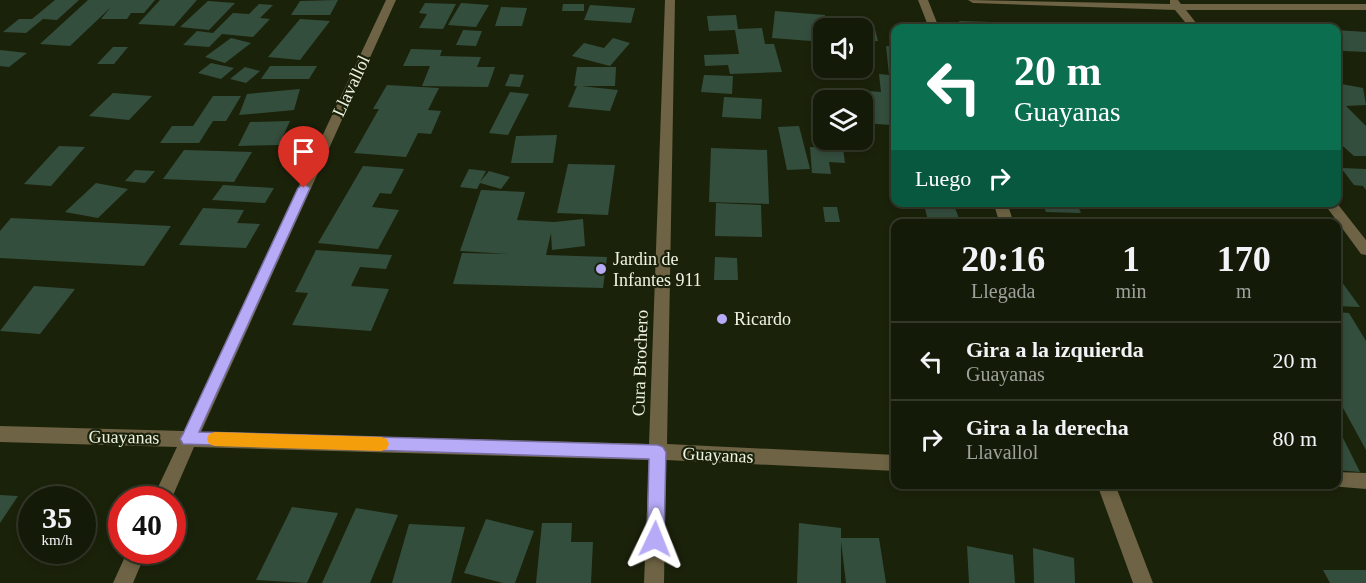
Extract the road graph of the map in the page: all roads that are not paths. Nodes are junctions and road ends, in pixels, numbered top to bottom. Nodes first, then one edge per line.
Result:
1 (391, 0) edge
2 (669, 0) edge
3 (923, 0) edge
4 (973, 0) edge
5 (1175, 3) edge
6 (1366, 8) edge
7 (932, 24) edge
8 (1192, 24) edge
9 (1333, 207) edge
10 (1366, 250) edge
11 (0, 434) edge
12 (188, 439) junction
13 (658, 452) junction
14 (891, 463) edge
15 (1341, 480) edge
16 (1366, 480) edge
17 (167, 486) edge
18 (1108, 489) edge
19 (132, 564) edge
20 (123, 583) edge
21 (654, 583) edge
22 (1143, 583) edge

1 - 12 street, Llavallol
2 - 13 street, Cura Brochero
3 - 7 street
4 - 5 street
5 - 6 street
5 - 8 street
9 - 10 street
11 - 12 street, Guayanas
12 - 13 street, Guayanas
12 - 17 street, Llavallol
13 - 14 street, Guayanas
13 - 21 street, Cura Brochero
15 - 16 street
18 - 22 street
19 - 20 street

